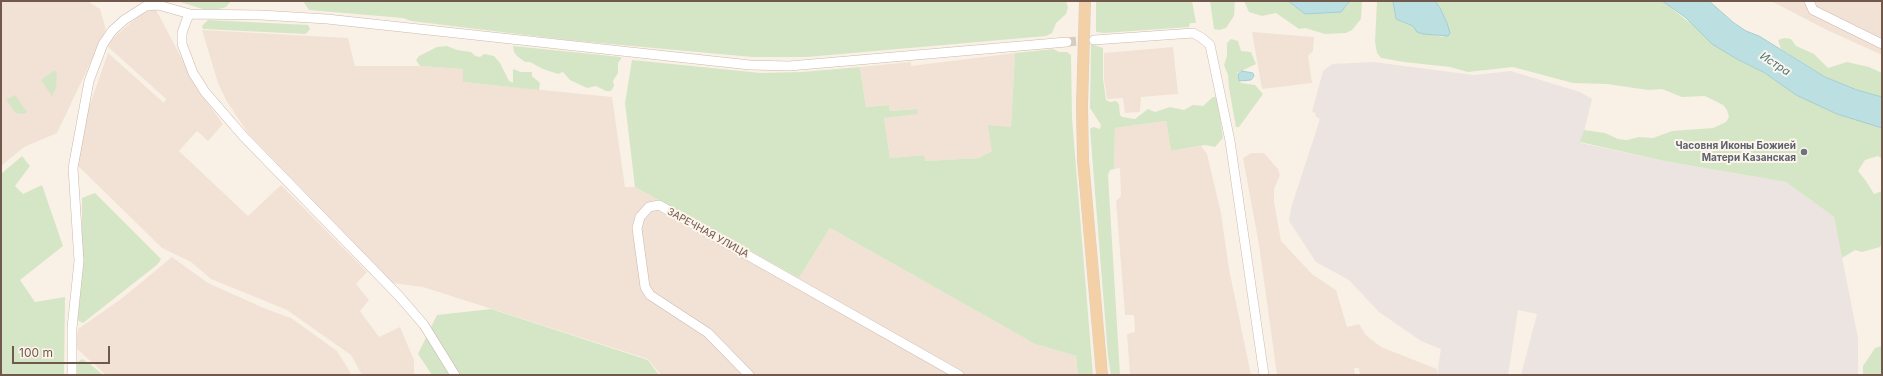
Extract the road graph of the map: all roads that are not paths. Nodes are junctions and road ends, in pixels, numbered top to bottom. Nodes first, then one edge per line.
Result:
1 (1084, 1) edge
2 (1809, 1) edge
3 (190, 14) junction
4 (1094, 40) tunnel mouth
5 (1067, 42) tunnel mouth
6 (1882, 44) edge
7 (72, 375) edge
8 (455, 375) edge
9 (749, 375) edge
10 (959, 375) edge
11 (1102, 375) edge
12 (1264, 375) edge

1 - 11 main road
2 - 6 street
3 - 5 street
3 - 7 street
3 - 8 street
4 - 12 street
9 - 10 street, ЗАРЕЧНАЯ УЛИЦА

